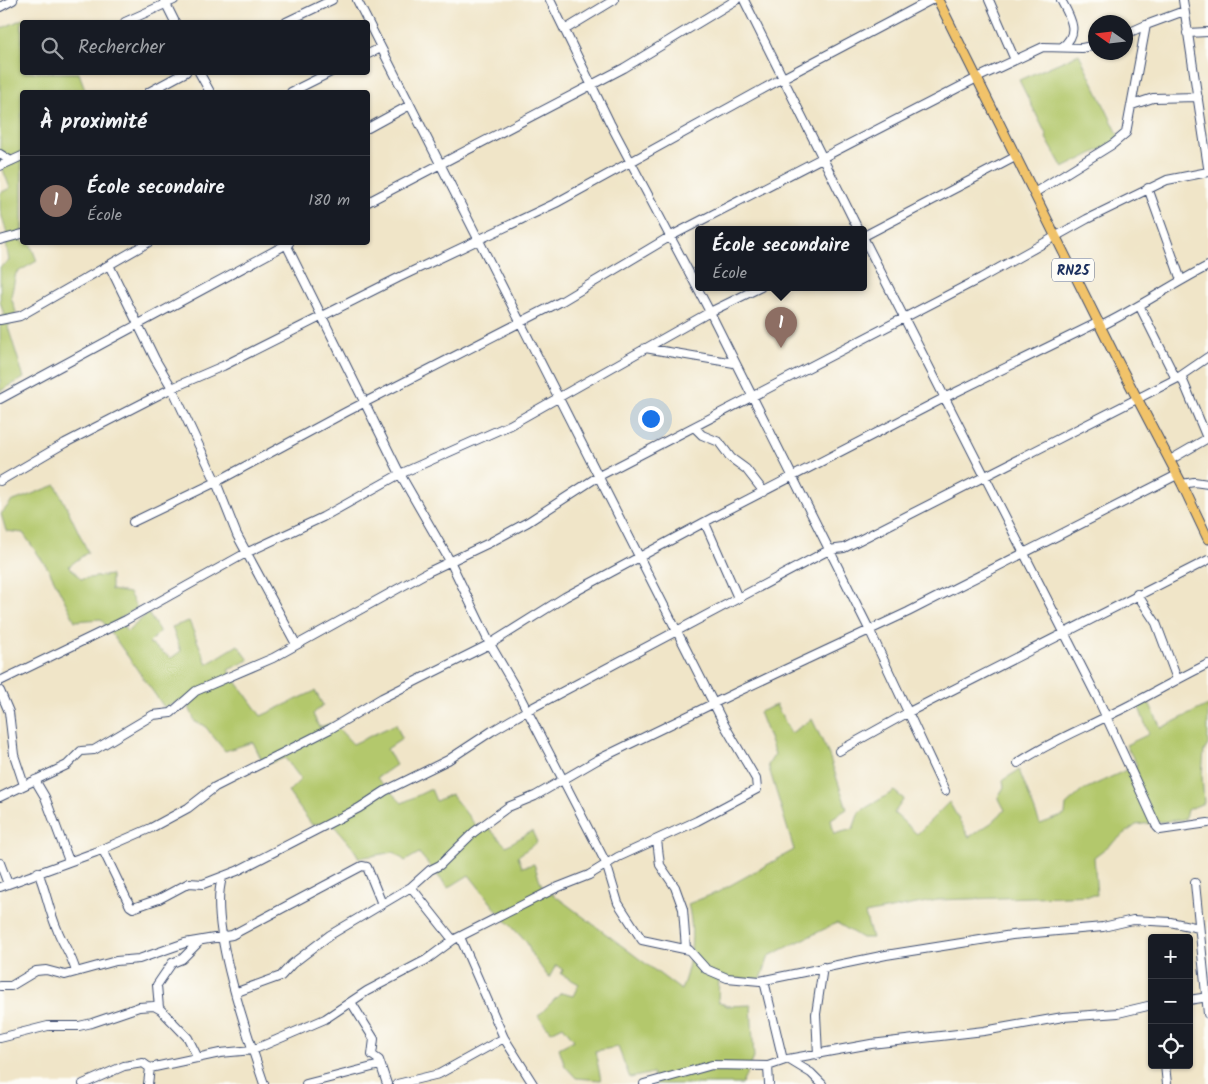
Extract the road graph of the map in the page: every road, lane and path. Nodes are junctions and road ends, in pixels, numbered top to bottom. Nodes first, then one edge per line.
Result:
1 (13, 0) edge
2 (332, 0) edge
3 (357, 0) edge
4 (550, 0) edge
5 (614, 0) edge
6 (736, 0) edge
7 (744, 0) edge
8 (931, 0) edge
9 (938, 0) edge
10 (989, 0) edge
11 (1061, 0) edge
12 (1182, 0) edge
13 (168, 1) edge
14 (0, 7) edge
15 (1184, 11) junction
16 (129, 20) edge
17 (174, 20) edge
18 (290, 20) edge
19 (367, 20) edge
20 (1146, 24) junction
21 (370, 26) edge
22 (566, 29) junction
23 (1133, 30) edge
24 (1208, 32) edge
25 (1187, 33) junction
26 (1062, 47) junction
27 (1088, 47) edge
28 (381, 48) junction
29 (370, 53) edge
30 (1015, 60) junction
31 (180, 75) edge
32 (201, 75) edge
33 (324, 75) edge
34 (783, 78) junction
35 (977, 78) junction
36 (592, 85) junction
37 (153, 90) edge
38 (209, 90) edge
39 (295, 90) edge
40 (1198, 97) junction
41 (410, 105) junction
42 (1132, 105) junction
43 (370, 127) edge
44 (0, 154) edge
45 (1017, 156) junction
46 (20, 157) edge
47 (822, 158) junction
48 (11, 161) junction
49 (631, 161) junction
50 (0, 166) edge
51 (441, 166) junction
52 (1208, 167) edge
53 (1208, 172) edge
54 (1148, 188) junction
55 (1034, 192) junction
56 (370, 201) edge
57 (856, 226) edge
58 (20, 235) edge
59 (867, 235) edge
60 (671, 236) junction
61 (1056, 238) junction
62 (1, 240) edge
63 (478, 240) junction
64 (867, 243) edge
65 (144, 245) edge
66 (283, 245) edge
67 (288, 245) edge
68 (108, 265) junction
69 (1208, 266) edge
70 (1181, 280) junction
71 (695, 283) edge
72 (699, 291) edge
73 (753, 291) edge
74 (1140, 307) junction
75 (710, 312) junction
76 (904, 317) junction
77 (321, 318) junction
78 (0, 320) edge
79 (521, 322) junction
80 (1100, 324) junction
81 (137, 325) junction
82 (645, 348) junction
83 (1208, 357) edge
84 (734, 362) junction
85 (1179, 378) junction
86 (172, 388) junction
87 (558, 397) junction
88 (752, 397) junction
89 (1137, 397) junction
90 (944, 398) junction
91 (0, 399) edge
92 (364, 403) junction
93 (695, 428) junction
94 (1208, 438) edge
95 (1170, 460) junction
96 (400, 474) junction
97 (1177, 475) junction
98 (599, 476) junction
99 (984, 477) junction
100 (792, 478) junction
101 (0, 481) edge
102 (216, 482) junction
103 (1182, 484) junction
104 (1208, 484) edge
105 (764, 492) junction
106 (133, 522) dead end
107 (705, 522) junction
108 (1208, 539) edge
109 (829, 550) junction
110 (246, 553) junction
111 (1023, 553) junction
112 (640, 558) junction
113 (1208, 560) edge
114 (450, 561) junction
115 (1137, 594) junction
116 (738, 598) junction
117 (678, 631) junction
118 (870, 631) junction
119 (1064, 634) junction
120 (296, 644) junction
121 (490, 644) junction
122 (1208, 664) edge
123 (1177, 678) junction
124 (0, 681) edge
125 (0, 691) edge
126 (715, 704) junction
127 (528, 710) junction
128 (909, 712) junction
129 (1107, 717) junction
130 (839, 751) dead end
131 (1018, 763) dead end
132 (563, 779) junction
133 (36, 780) junction
134 (24, 785) junction
135 (945, 791) dead end
136 (0, 797) edge
137 (1208, 823) edge
138 (657, 840) junction
139 (103, 850) junction
140 (69, 861) junction
141 (0, 863) edge
142 (606, 863) junction
143 (38, 872) junction
144 (222, 878) junction
145 (209, 882) junction
146 (1195, 883) dead end
147 (4, 885) edge
148 (411, 887) junction
149 (219, 889) junction
150 (382, 904) junction
151 (1199, 928) junction
152 (223, 938) junction
153 (457, 939) junction
154 (200, 941) junction
155 (686, 949) junction
156 (823, 967) junction
157 (76, 972) junction
158 (764, 980) junction
159 (0, 986) edge
160 (237, 992) junction
161 (1207, 997) edge
162 (1193, 999) edge
163 (351, 1002) junction
164 (1148, 1006) edge
165 (159, 1008) junction
166 (1208, 1014) edge
167 (0, 1038) edge
168 (504, 1038) junction
169 (253, 1050) junction
170 (818, 1055) junction
171 (198, 1058) junction
172 (786, 1060) junction
173 (380, 1065) junction
174 (768, 1066) junction
175 (150, 1068) junction
176 (1165, 1069) edge
177 (83, 1084) edge
178 (148, 1084) edge
179 (264, 1084) edge
180 (306, 1084) edge
181 (387, 1084) edge
182 (397, 1084) edge
183 (533, 1084) edge
184 (644, 1084) edge
185 (769, 1084) edge
186 (822, 1084) edge
187 (1167, 1084) edge

1 - 14 street
2 - 18 street
3 - 19 street
4 - 22 street
5 - 22 street
6 - 36 street
7 - 34 street
8 - 34 street
9 - 35 main road, RN25
10 - 30 street
11 - 26 street
12 - 15 street
13 - 16 street
13 - 17 street
15 - 20 street
15 - 25 street
20 - 23 street
20 - 42 street
21 - 28 street
22 - 36 street
24 - 25 street
25 - 40 street
26 - 27 street
26 - 30 street
28 - 29 street
28 - 41 street
30 - 35 street
31 - 37 street
32 - 38 street
33 - 39 street
34 - 47 street
34 - 49 street
35 - 45 main road, RN25
35 - 47 street
36 - 49 street
36 - 51 street
40 - 42 street
40 - 52 street
41 - 43 street
41 - 51 street
42 - 55 street
44 - 48 street
45 - 55 main road, RN25
45 - 59 street
46 - 48 street
47 - 57 street
47 - 60 street
48 - 50 street
49 - 60 street
49 - 63 street
51 - 56 street
51 - 63 street
53 - 54 street
54 - 61 street
54 - 70 street
55 - 61 main road, RN25
58 - 62 street
60 - 71 street
60 - 79 street
61 - 76 street
61 - 80 main road, RN25
63 - 77 street
63 - 79 street
64 - 76 street
65 - 68 street
66 - 81 street
67 - 77 street
68 - 78 street
68 - 81 street
69 - 70 street
70 - 74 street
72 - 75 street
73 - 75 street
74 - 80 street
74 - 85 street
75 - 82 street
75 - 84 street
76 - 88 street
76 - 90 street
77 - 86 street
77 - 92 street
79 - 87 street
79 - 92 street
80 - 89 main road, RN25
80 - 90 street
81 - 86 street
81 - 91 street
82 - 84 street
82 - 87 street
83 - 85 street
84 - 88 street
85 - 89 street
85 - 94 street
86 - 101 street
86 - 102 street
87 - 96 street
87 - 98 street
88 - 93 street
88 - 100 street
89 - 95 main road, RN25
89 - 99 street
90 - 99 street
90 - 100 street
92 - 96 street
92 - 102 street
93 - 98 street
93 - 105 street
94 - 95 street
95 - 97 main road, RN25
96 - 110 street
96 - 114 street
97 - 103 main road, RN25
97 - 111 street
98 - 112 street
98 - 114 street
99 - 109 street
99 - 111 street
100 - 105 street
100 - 109 street
102 - 106 street
102 - 110 street
103 - 104 street
103 - 108 main road, RN25
105 - 107 street
107 - 112 street
107 - 116 street
109 - 116 street
109 - 118 street
110 - 120 street
110 - 124 street
111 - 118 street
111 - 119 street
112 - 117 street
112 - 121 street
113 - 115 street
114 - 120 street
114 - 121 street
115 - 119 street
115 - 123 street
116 - 117 street
117 - 126 street
117 - 127 street
118 - 126 street
118 - 128 street
119 - 128 street
119 - 129 street
120 - 133 street
121 - 127 street
121 - 139 street
122 - 123 street
123 - 129 street
125 - 134 street
126 - 132 street
126 - 138 street
127 - 132 street
127 - 144 street
128 - 130 street
128 - 135 street
129 - 131 street
129 - 137 street
132 - 142 street
132 - 148 street
133 - 134 street
133 - 140 street
134 - 136 street
138 - 142 street
138 - 155 street
139 - 140 street
139 - 145 street
140 - 143 street
141 - 147 street
142 - 153 street
142 - 155 street
143 - 147 street
143 - 157 street
144 - 145 street
144 - 149 street
145 - 149 street
146 - 151 street
148 - 150 street
148 - 153 street
149 - 152 street
150 - 152 street
150 - 160 street
151 - 156 street
151 - 161 street
152 - 154 street
152 - 160 street
153 - 163 street
153 - 168 street
154 - 157 street
154 - 165 street
155 - 158 street
156 - 158 street
156 - 170 street
157 - 159 street
158 - 172 street
160 - 169 street
161 - 162 street
161 - 166 street
163 - 169 street
163 - 173 street
164 - 170 street
165 - 167 street
165 - 171 street
168 - 182 street
168 - 183 street
169 - 171 street
169 - 179 street
170 - 172 street
171 - 175 street
172 - 174 street
172 - 186 street
173 - 180 street
173 - 181 street
174 - 184 street
174 - 185 street
175 - 177 street
175 - 178 street
176 - 187 street

